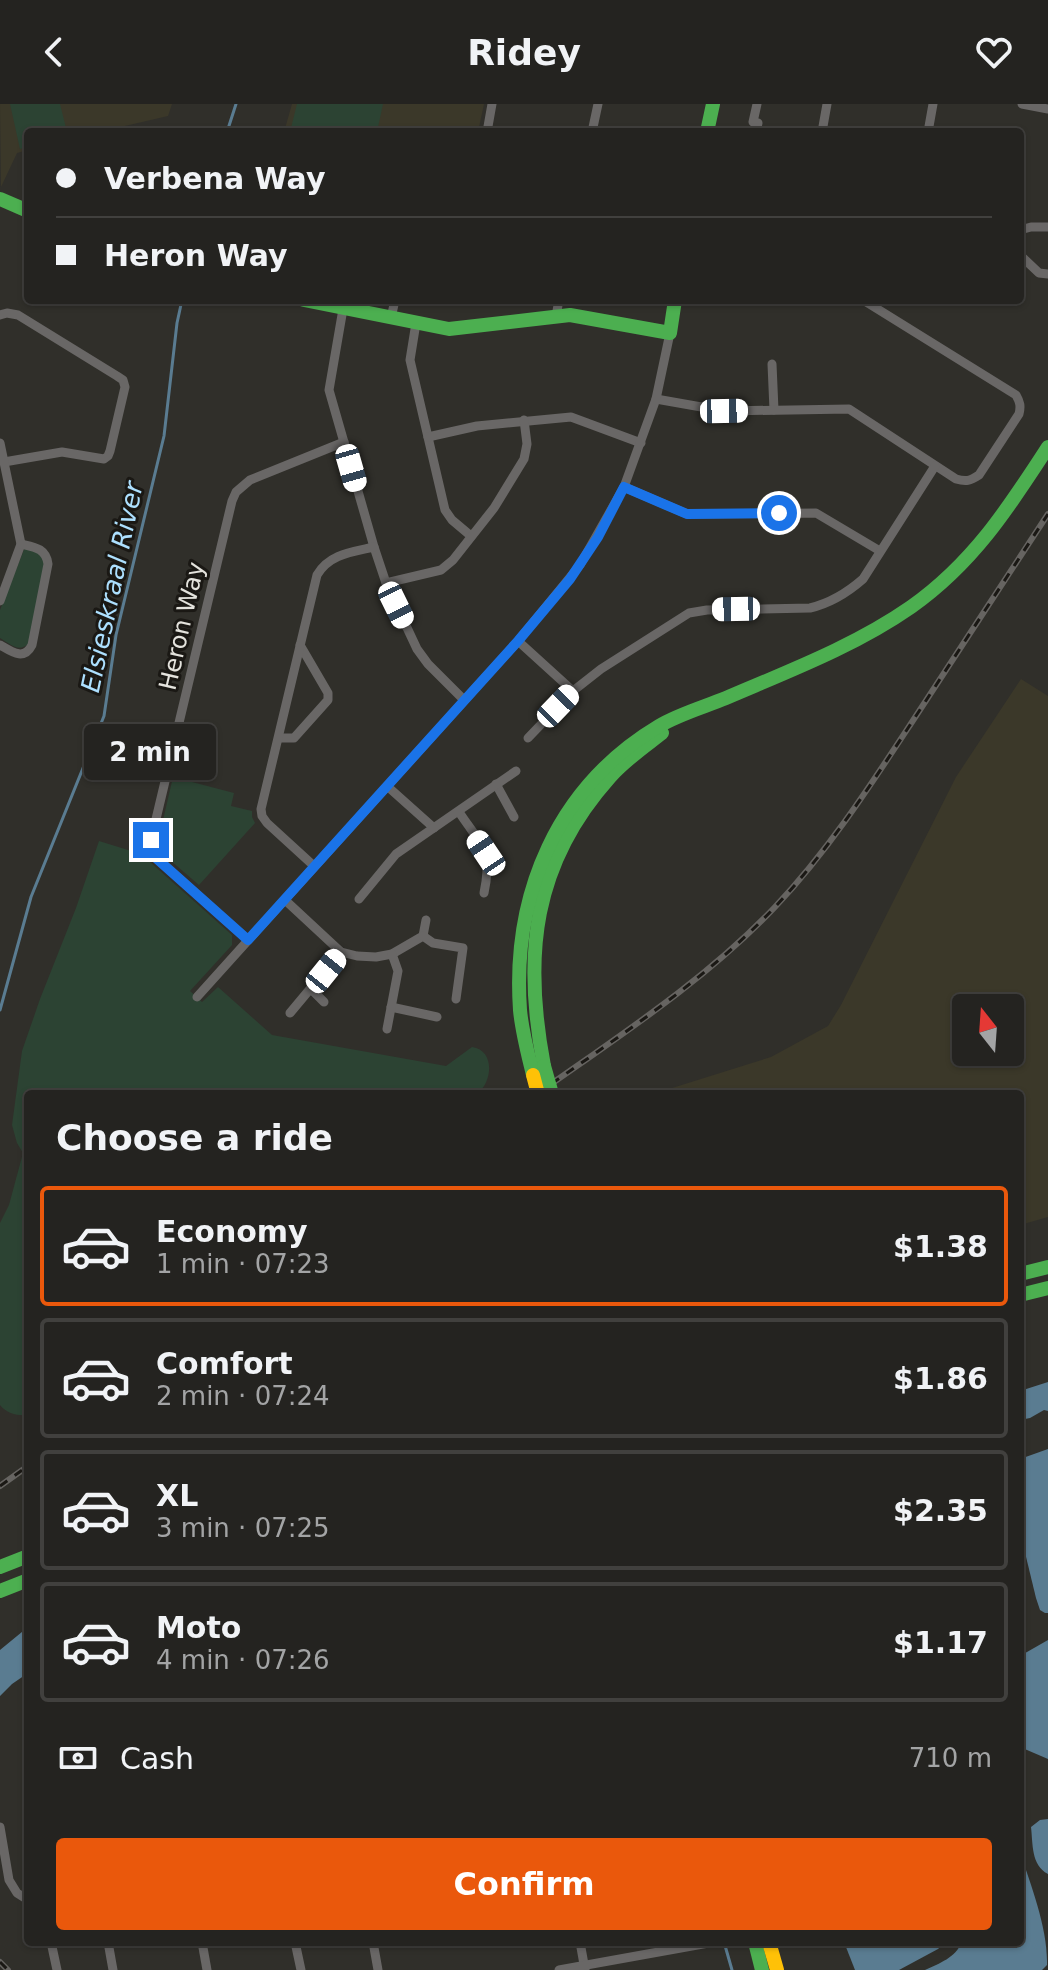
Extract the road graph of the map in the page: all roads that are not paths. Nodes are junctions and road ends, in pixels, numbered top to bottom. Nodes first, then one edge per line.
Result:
1 (492, 104) edge
2 (598, 104) edge
3 (713, 104) edge
4 (757, 104) edge
5 (827, 104) edge
6 (933, 104) edge
7 (1022, 104) edge
8 (1048, 109) edge
9 (488, 128) edge
10 (593, 128) edge
11 (708, 128) edge
12 (757, 128) edge
13 (823, 128) edge
14 (929, 128) edge
15 (0, 199) edge
16 (24, 209) edge
17 (1048, 227) edge
18 (1024, 230) edge
19 (1024, 259) edge
20 (1048, 274) edge
21 (321, 304) edge
22 (394, 304) edge
23 (558, 304) edge
24 (674, 304) edge
25 (877, 304) edge
26 (343, 309) junction
27 (0, 315) edge
28 (556, 316) junction
29 (391, 318) junction
30 (416, 323) junction
31 (670, 333) junction
32 (772, 364) dead end
33 (656, 399) junction
34 (774, 410) junction
35 (524, 420) junction
36 (428, 437) junction
37 (344, 442) junction
38 (0, 443) edge
39 (641, 443) junction
40 (1048, 447) edge
41 (4, 462) junction
42 (935, 466) junction
43 (624, 487) junction
44 (471, 536) junction
45 (21, 544) junction
46 (374, 547) junction
47 (880, 551) junction
48 (386, 583) junction
49 (0, 601) edge
50 (518, 641) junction
51 (0, 645) edge
52 (300, 645) junction
53 (573, 691) junction
54 (464, 700) junction
55 (279, 738) junction
56 (528, 738) dead end
57 (516, 771) dead end
58 (496, 784) junction
59 (387, 786) junction
60 (459, 812) junction
61 (514, 817) dead end
62 (434, 828) junction
63 (314, 866) junction
64 (484, 893) dead end
65 (359, 899) dead end
66 (285, 900) junction
67 (426, 920) dead end
68 (423, 936) junction
69 (248, 940) junction
70 (341, 952) junction
71 (392, 954) junction
72 (311, 989) junction
73 (197, 997) dead end
74 (456, 999) dead end
75 (324, 1002) dead end
76 (391, 1007) junction
77 (290, 1013) dead end
78 (437, 1017) dead end
79 (387, 1029) dead end
80 (539, 1071) junction
81 (538, 1090) edge
82 (550, 1090) edge
83 (1048, 1267) edge
84 (1024, 1273) edge
85 (1048, 1288) edge
86 (1024, 1295) edge
87 (24, 1558) edge
88 (0, 1567) edge
89 (24, 1582) edge
90 (0, 1591) edge
91 (0, 1827) edge
92 (24, 1897) edge
93 (52, 1946) edge
94 (109, 1946) edge
95 (203, 1946) edge
96 (296, 1946) edge
97 (374, 1946) edge
98 (581, 1946) edge
99 (694, 1946) edge
100 (756, 1946) edge
101 (770, 1946) edge
102 (584, 1968) edge
103 (57, 1970) edge
104 (113, 1970) edge
105 (207, 1970) edge
106 (301, 1970) edge
107 (378, 1970) edge
108 (559, 1970) edge
109 (762, 1970) edge
110 (777, 1970) edge

1 - 9 street
2 - 10 street
3 - 11 main road
4 - 12 street
5 - 13 street
6 - 14 street
7 - 8 street
15 - 16 main road
17 - 18 street
19 - 20 street
21 - 26 main road
22 - 29 street
23 - 28 street
24 - 31 main road
25 - 42 street
26 - 29 main road
26 - 37 street
27 - 41 street
28 - 30 main road
28 - 31 main road
29 - 30 main road
30 - 36 street
31 - 33 street
32 - 34 street
33 - 34 street
33 - 39 street
34 - 42 street
35 - 36 street
35 - 39 street
35 - 44 street
36 - 44 street
37 - 46 street
37 - 69 street, Heron Way
38 - 41 street
39 - 43 street
40 - 80 main road
41 - 45 street
42 - 47 street
43 - 47 street
43 - 50 street
44 - 48 street
45 - 49 street
45 - 51 street
46 - 48 street
46 - 52 street
47 - 53 street
48 - 54 street
50 - 53 street
50 - 54 street
52 - 55 street
52 - 55 street
53 - 56 street
54 - 59 street
55 - 63 street
57 - 58 street
58 - 60 street
58 - 61 street
59 - 62 street
59 - 63 street
60 - 62 street
60 - 64 street
62 - 65 street
63 - 66 street
66 - 69 street
66 - 70 street
67 - 68 street
68 - 71 street
68 - 74 street
69 - 73 street
70 - 71 street
70 - 72 street
71 - 76 street
72 - 75 street
72 - 77 street
76 - 78 street
76 - 79 street
80 - 81 main road, bridge
80 - 82 main road, bridge
83 - 84 main road
85 - 86 main road
87 - 88 main road
89 - 90 main road
91 - 92 street
93 - 103 street
94 - 104 street
95 - 105 street
96 - 106 street
97 - 107 street
98 - 102 street
99 - 102 street
100 - 109 main road
101 - 110 main road
102 - 108 street

